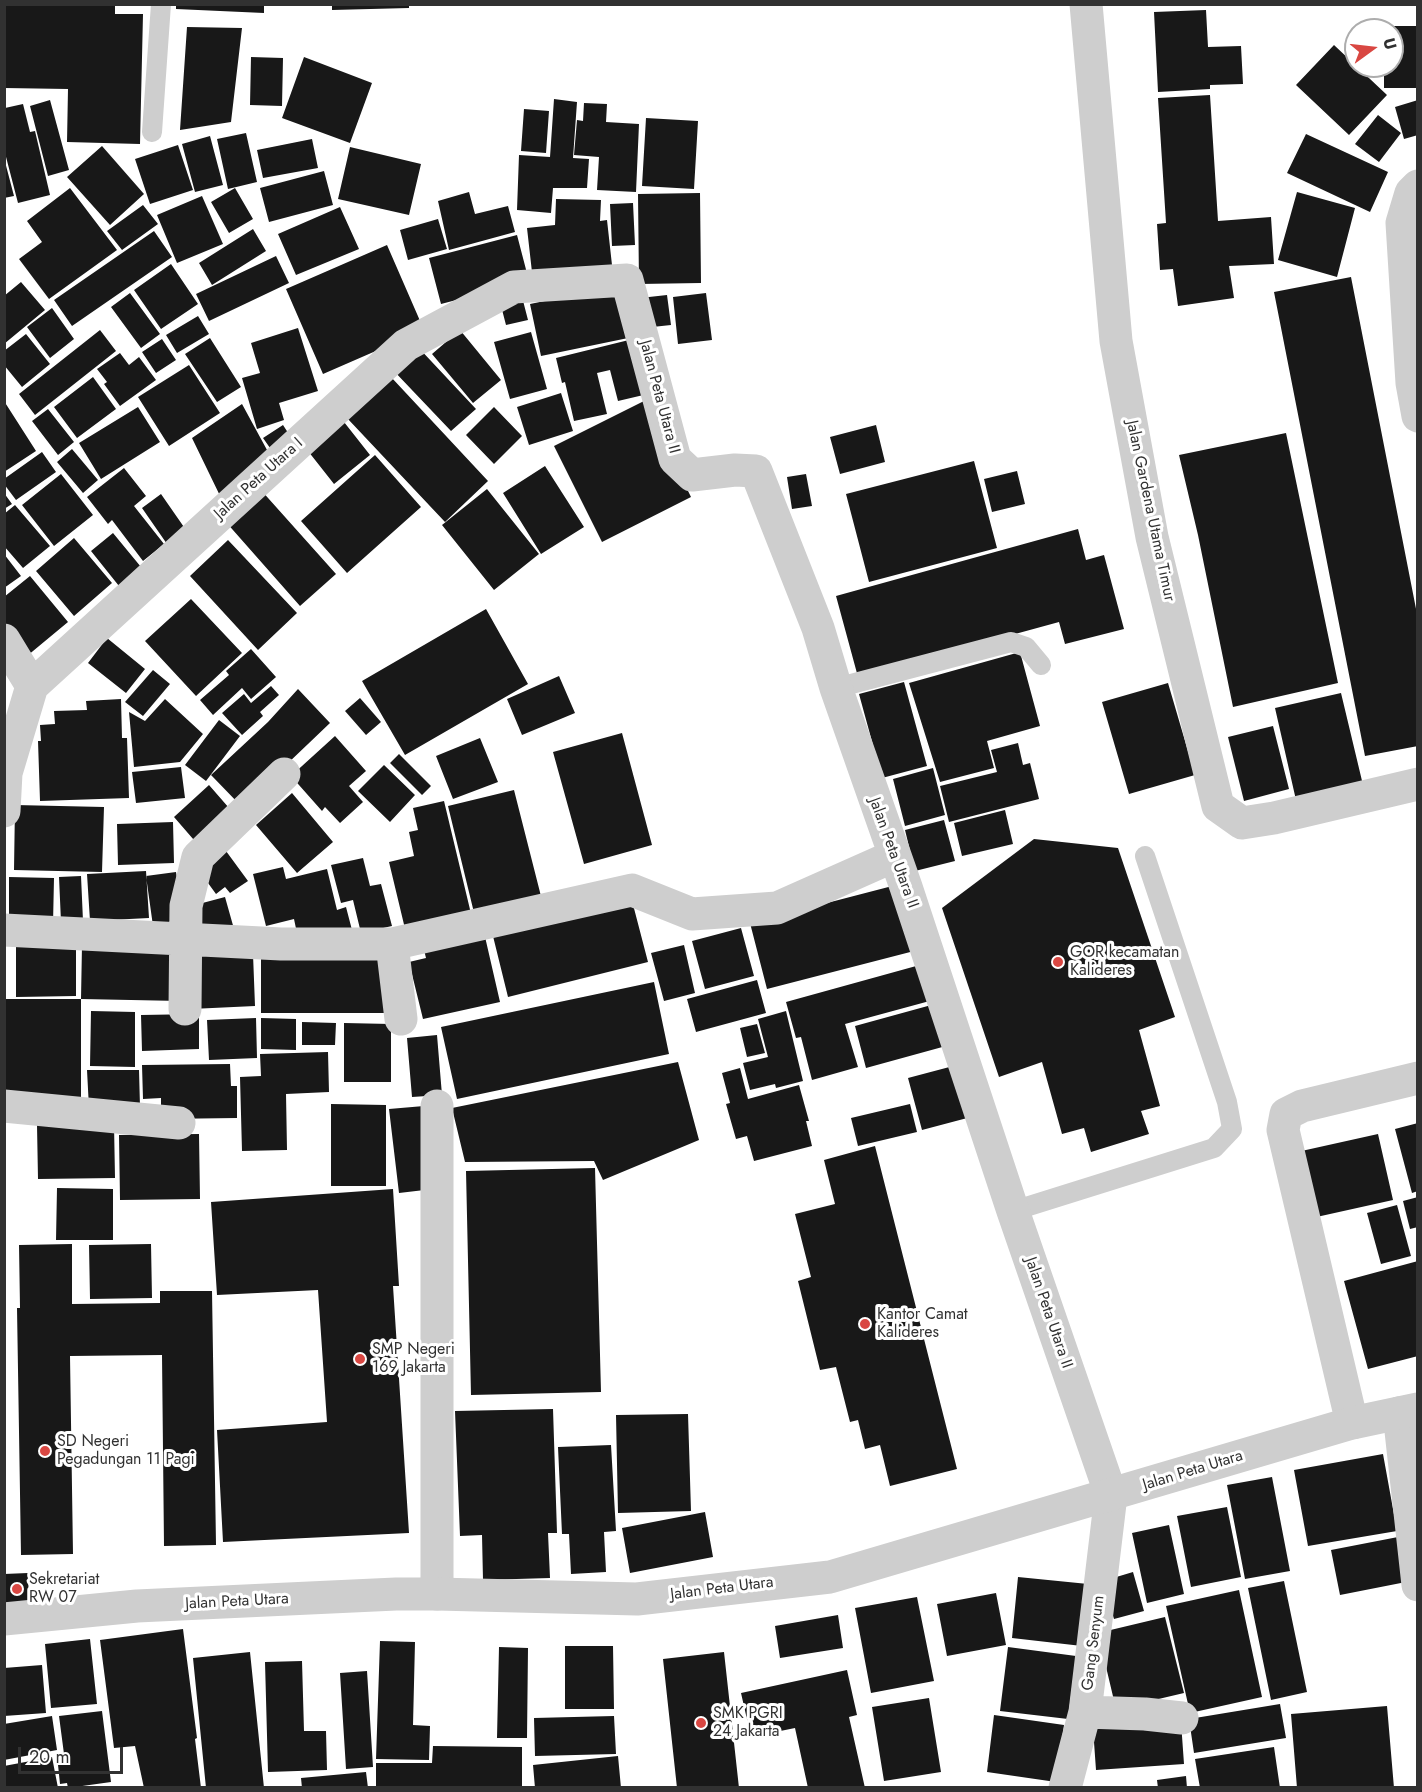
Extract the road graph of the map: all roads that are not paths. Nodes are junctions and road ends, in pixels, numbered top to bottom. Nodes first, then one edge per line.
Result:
1 (161, 4) edge
2 (1086, 4) edge
3 (152, 132) dead end
4 (1418, 186) edge
5 (627, 280) joint
6 (1418, 416) edge
7 (4, 640) edge
8 (1041, 665) dead end
9 (32, 686) junction
10 (836, 688) junction
11 (284, 774) dead end
12 (1418, 784) edge
13 (4, 811) edge
14 (894, 856) junction
15 (1145, 856) dead end
16 (4, 930) edge
17 (187, 940) junction
18 (392, 944) junction
19 (185, 1010) dead end
20 (401, 1019) dead end
21 (1418, 1078) edge
22 (4, 1106) edge
23 (437, 1106) dead end
24 (179, 1123) dead end
25 (1013, 1210) junction
26 (1408, 1411) edge
27 (1352, 1423) junction
28 (1111, 1496) junction
29 (1418, 1585) edge
30 (437, 1594) junction
31 (4, 1619) edge
32 (1085, 1712) junction
33 (1182, 1718) dead end
34 (1065, 1788) edge

1 - 3 lane
2 - 12 street, Jalan Gardena Utama Timur
4 - 6 street
5 - 9 street, Jalan Peta Utara I
5 - 10 street, Jalan Peta Utara II
7 - 9 street
8 - 10 lane
9 - 13 street
10 - 14 street, Jalan Peta Utara II
11 - 17 street
14 - 18 street
14 - 25 street, Jalan Peta Utara II
15 - 25 lane
16 - 17 street
17 - 18 street
17 - 19 street
18 - 20 street
21 - 27 street
22 - 24 street
23 - 30 street
25 - 28 street, Jalan Peta Utara II
26 - 27 street, Jalan Peta Utara
26 - 29 street
27 - 28 street, Jalan Peta Utara
28 - 30 street, Jalan Peta Utara
28 - 32 street, Gang Senyum
30 - 31 street, Jalan Peta Utara
32 - 33 street
32 - 34 street, Gang Senyum

